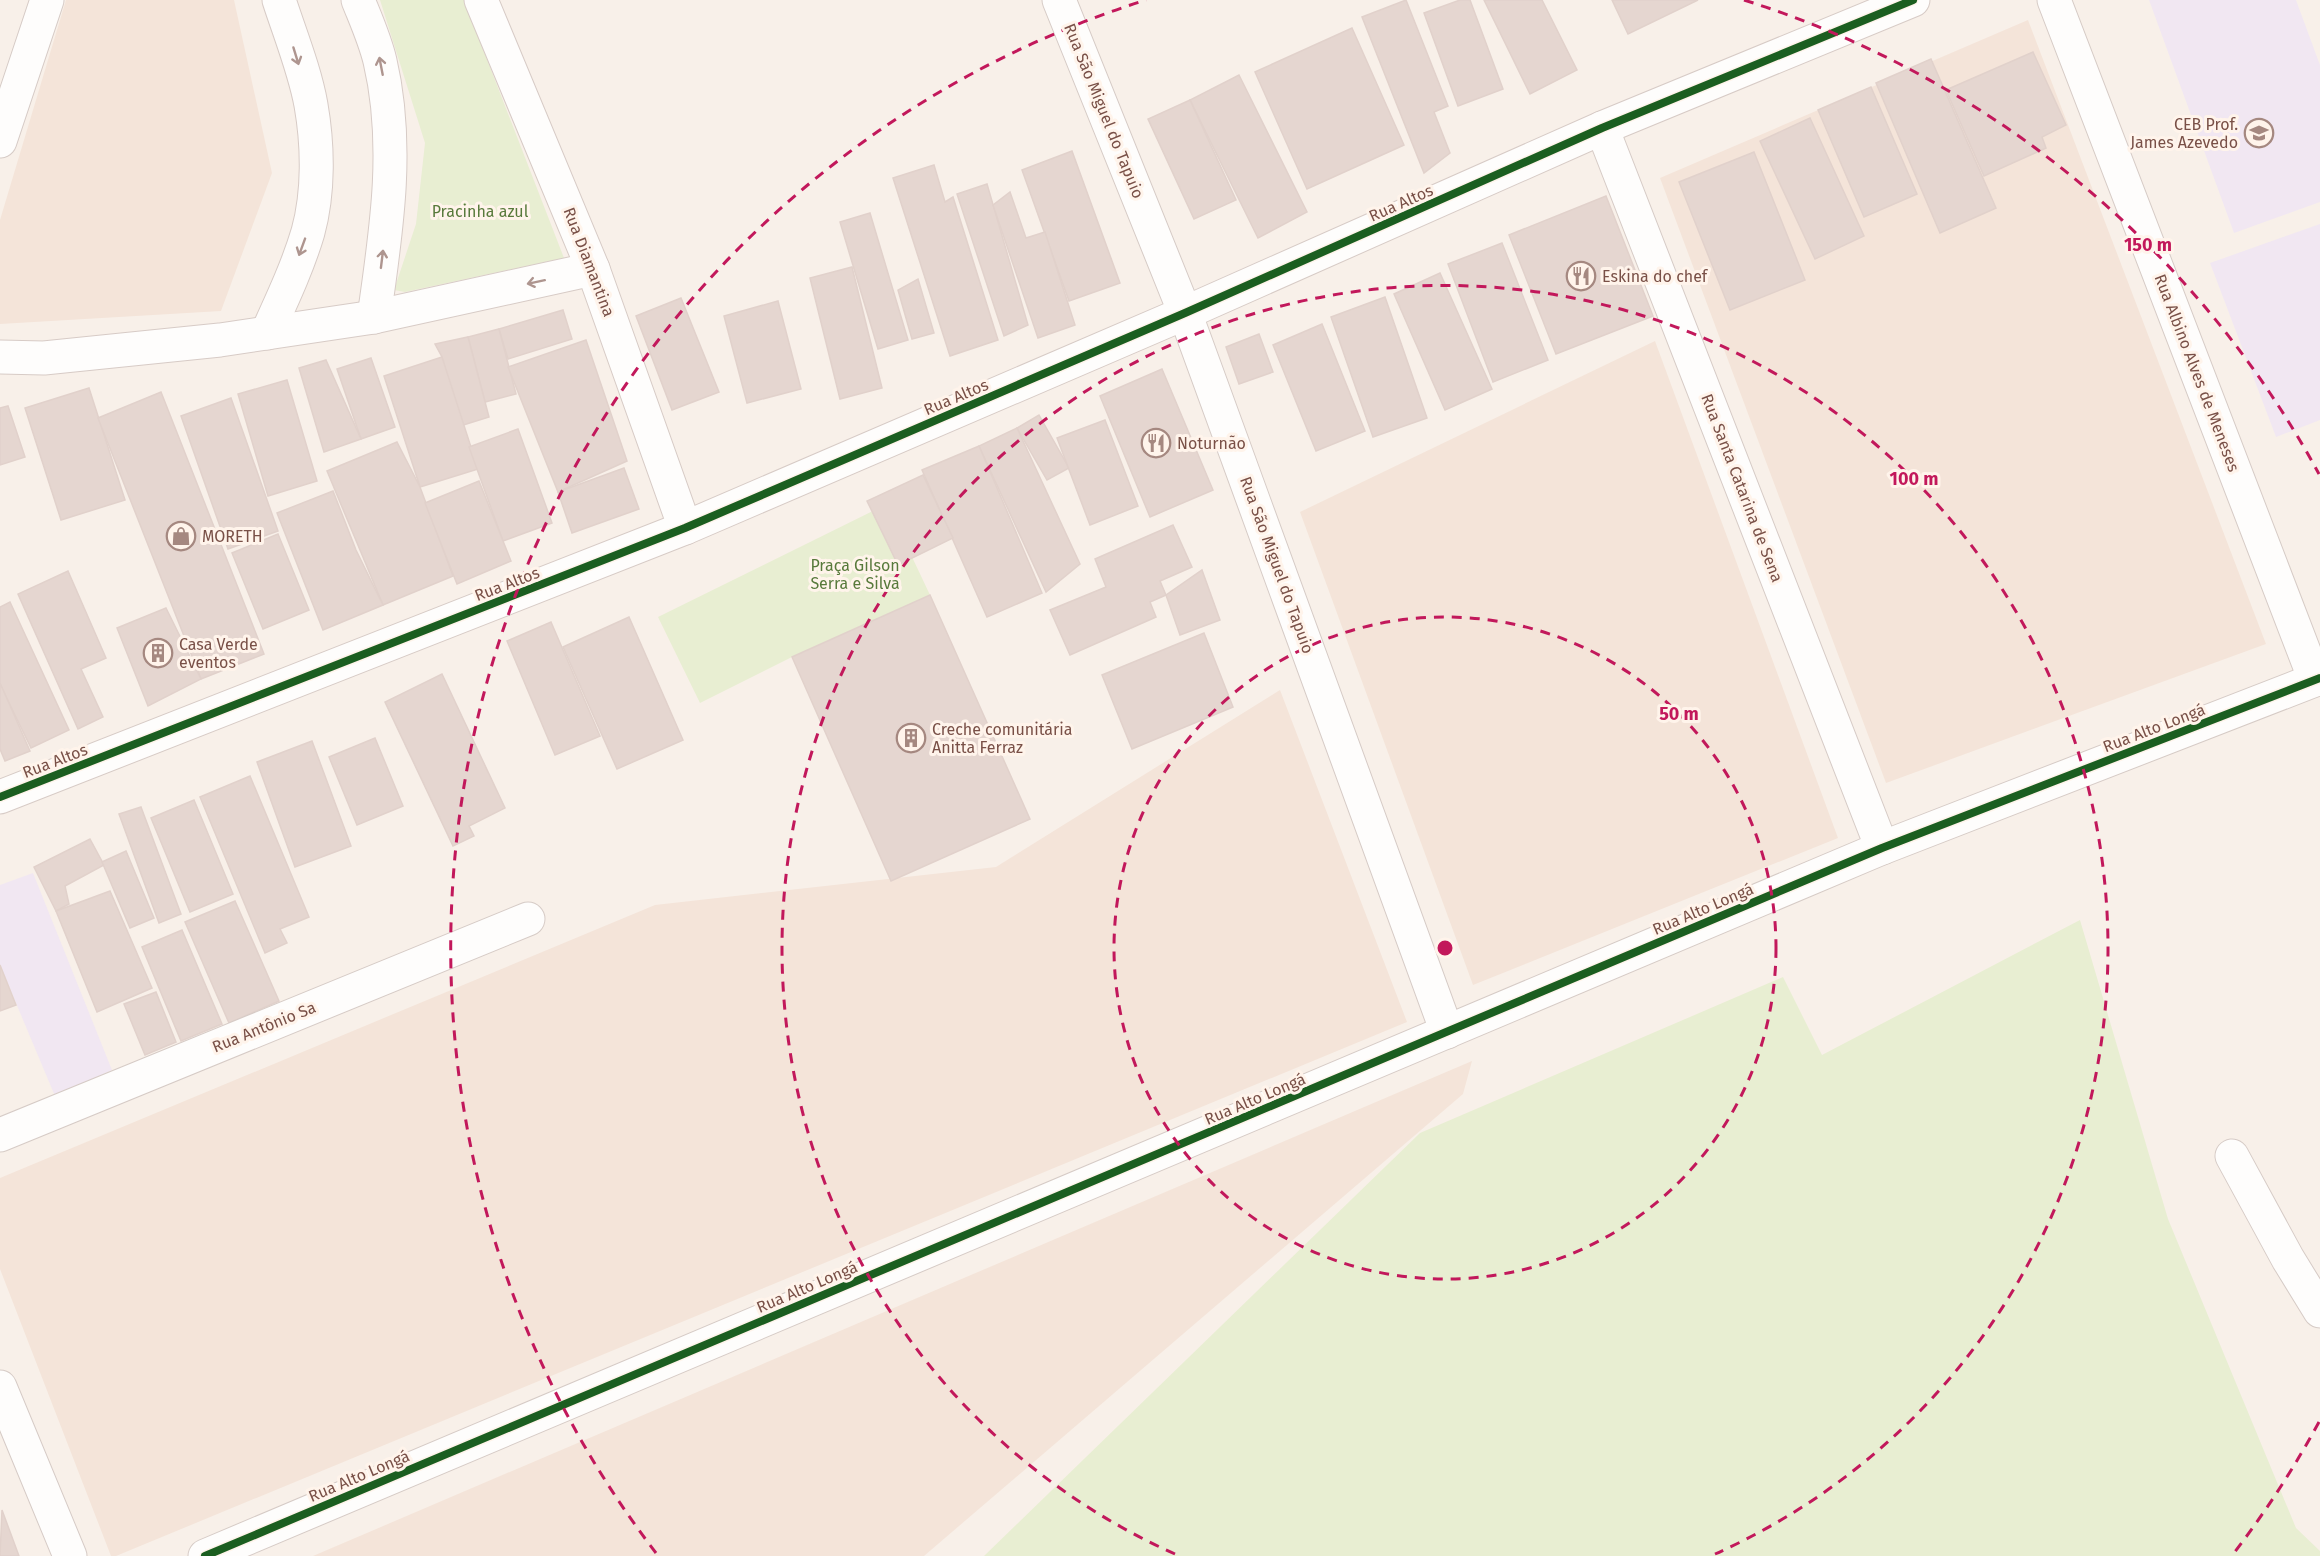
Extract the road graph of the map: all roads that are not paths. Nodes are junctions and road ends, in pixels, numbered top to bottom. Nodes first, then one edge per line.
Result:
1 (47, 0) edge
2 (279, 0) edge
3 (358, 0) edge
4 (481, 0) edge
5 (1059, 0) edge
6 (1913, 0) edge
7 (2054, 0) edge
8 (1602, 128) junction
9 (0, 141) edge
10 (593, 270) junction
11 (1185, 313) junction
12 (374, 317) junction
13 (267, 333) junction
14 (0, 357) edge
15 (686, 528) junction
16 (2317, 679) edge
17 (0, 797) edge
18 (1881, 848) junction
19 (528, 919) dead end
20 (1447, 1032) junction
21 (0, 1135) edge
22 (2232, 1156) dead end
23 (2320, 1311) edge
24 (0, 1387) edge
25 (70, 1556) edge
26 (205, 1556) edge

1 - 9 street
2 -> 13 street
12 -> 3 street
4 - 10 street, Rua Diamantina
5 - 11 street, Rua São Miguel do Tapuio
6 - 8 street, Rua Altos
7 - 16 street, Rua Albino Alves de Meneses
8 - 11 street, Rua Altos
8 - 18 street, Rua Santa Catarina de Sena
10 -> 12 street
10 - 15 street, Rua Diamantina
11 - 15 street, Rua Altos
11 - 20 street, Rua São Miguel do Tapuio
12 - 13 street
13 - 14 street
15 - 17 street, Rua Altos
16 - 18 street, Rua Alto Longá
18 - 20 street, Rua Alto Longá
19 - 21 street, Rua Antônio Sa
20 - 26 street, Rua Alto Longá
22 - 23 street
24 - 25 street

